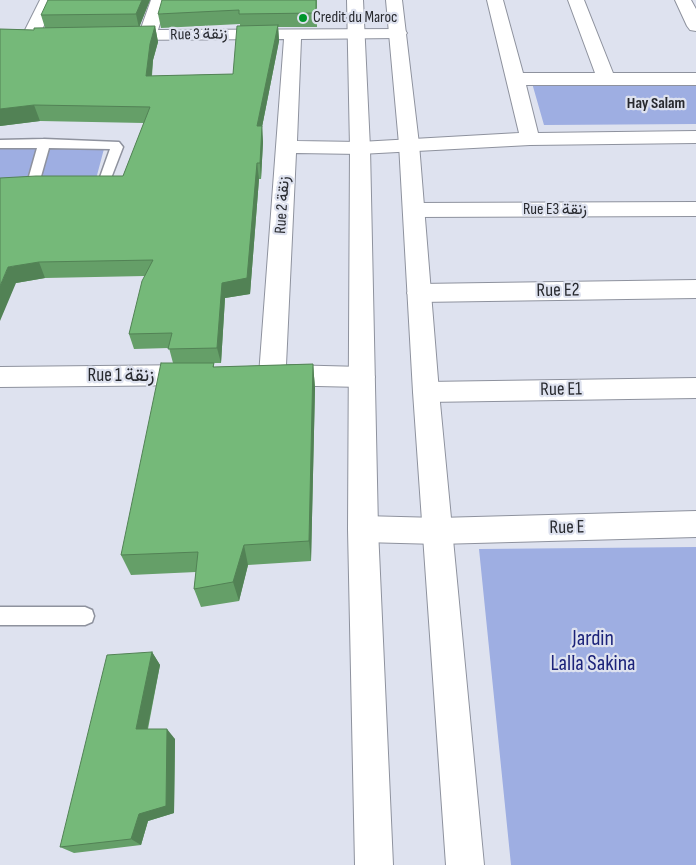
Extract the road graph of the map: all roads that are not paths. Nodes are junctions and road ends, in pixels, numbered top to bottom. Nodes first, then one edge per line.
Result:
1 (48, 0) edge
2 (159, 0) edge
3 (355, 0) edge
4 (394, 0) edge
5 (495, 0) edge
6 (576, 0) edge
7 (683, 0) edge
8 (696, 26) edge
9 (398, 33) junction
10 (293, 34) junction
11 (355, 34) junction
12 (50, 36) edge
13 (99, 36) edge
14 (147, 36) junction
15 (514, 79) junction
16 (606, 79) junction
17 (696, 79) edge
18 (696, 137) edge
19 (530, 139) junction
20 (44, 143) junction
21 (0, 144) edge
22 (409, 144) junction
23 (287, 147) junction
24 (360, 148) junction
25 (78, 186) edge
26 (16, 187) edge
27 (696, 209) edge
28 (414, 210) junction
29 (696, 288) edge
30 (419, 293) junction
31 (223, 375) edge
32 (0, 377) edge
33 (362, 377) junction
34 (696, 388) edge
35 (426, 392) junction
36 (696, 524) edge
37 (364, 529) junction
38 (438, 531) junction
39 (0, 616) edge
40 (85, 616) dead end
41 (374, 865) edge
42 (464, 865) edge

1 - 12 street
2 - 14 street
3 - 11 street
4 - 9 street
5 - 15 street
6 - 16 street
7 - 8 street
9 - 11 street, Rue 3 زنقة
9 - 22 street
10 - 11 street, Rue 3 زنقة
10 - 14 street, Rue 3 زنقة
10 - 23 street, Rue 2 زنقة
11 - 24 street
13 - 14 street, Rue 3 زنقة
15 - 16 street
15 - 19 street
16 - 17 street
18 - 19 street
19 - 22 street
20 - 21 lane
20 - 25 lane
20 - 26 lane
22 - 24 street
22 - 28 street
23 - 24 street
23 - 33 street, Rue 2 زنقة
24 - 33 street
27 - 28 street, Rue E3 زنقة
28 - 30 street
29 - 30 street, Rue E2
30 - 35 street
31 - 32 street, Rue 1 زنقة
33 - 37 street
34 - 35 street, Rue E1
35 - 38 street
36 - 38 street, Rue E
37 - 38 street, Rue E
37 - 41 street
38 - 42 street
39 - 40 lane

